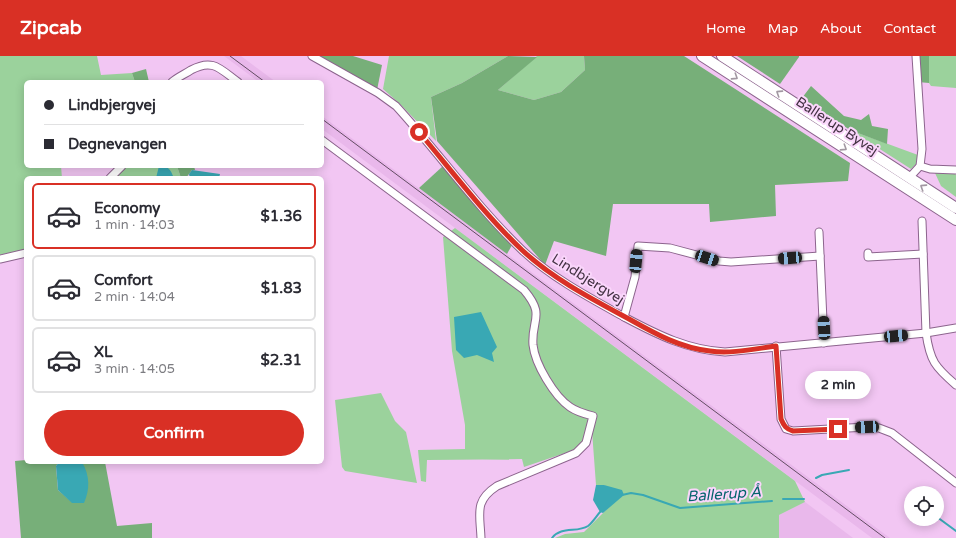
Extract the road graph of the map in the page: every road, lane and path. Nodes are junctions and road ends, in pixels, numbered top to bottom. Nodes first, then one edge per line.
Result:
1 (312, 56) edge
2 (702, 56) edge
3 (722, 56) edge
4 (916, 56) edge
5 (175, 80) edge
6 (235, 80) edge
7 (324, 141) edge
8 (920, 166) junction
9 (120, 168) edge
10 (956, 170) edge
11 (112, 176) edge
12 (909, 178) junction
13 (956, 208) edge
14 (956, 220) edge
15 (922, 221) dead end
16 (819, 232) dead end
17 (868, 253) dead end
18 (24, 254) edge
19 (924, 254) junction
20 (820, 256) junction
21 (0, 259) edge
22 (624, 316) junction
23 (956, 328) edge
24 (926, 333) junction
25 (824, 342) junction
26 (776, 346) junction
27 (956, 385) edge
28 (956, 483) edge
29 (481, 538) edge

1 - 22 street, Lindbjergvej
2 -> 14 main road, Ballerup Byvej
12 -> 3 main road, Ballerup Byvej
4 - 8 street
5 - 6 street
7 - 29 street
8 - 10 street
8 - 12 street
9 - 11 street
13 -> 12 main road, Ballerup Byvej
15 - 19 street
16 - 20 street
17 - 19 street
18 - 21 street
19 - 24 street
20 - 22 street
20 - 25 street
22 - 26 street, Lindbjergvej
23 - 24 street, Lindbjergvej
24 - 25 street, Lindbjergvej
24 - 27 street
25 - 26 street, Lindbjergvej
26 - 28 street

